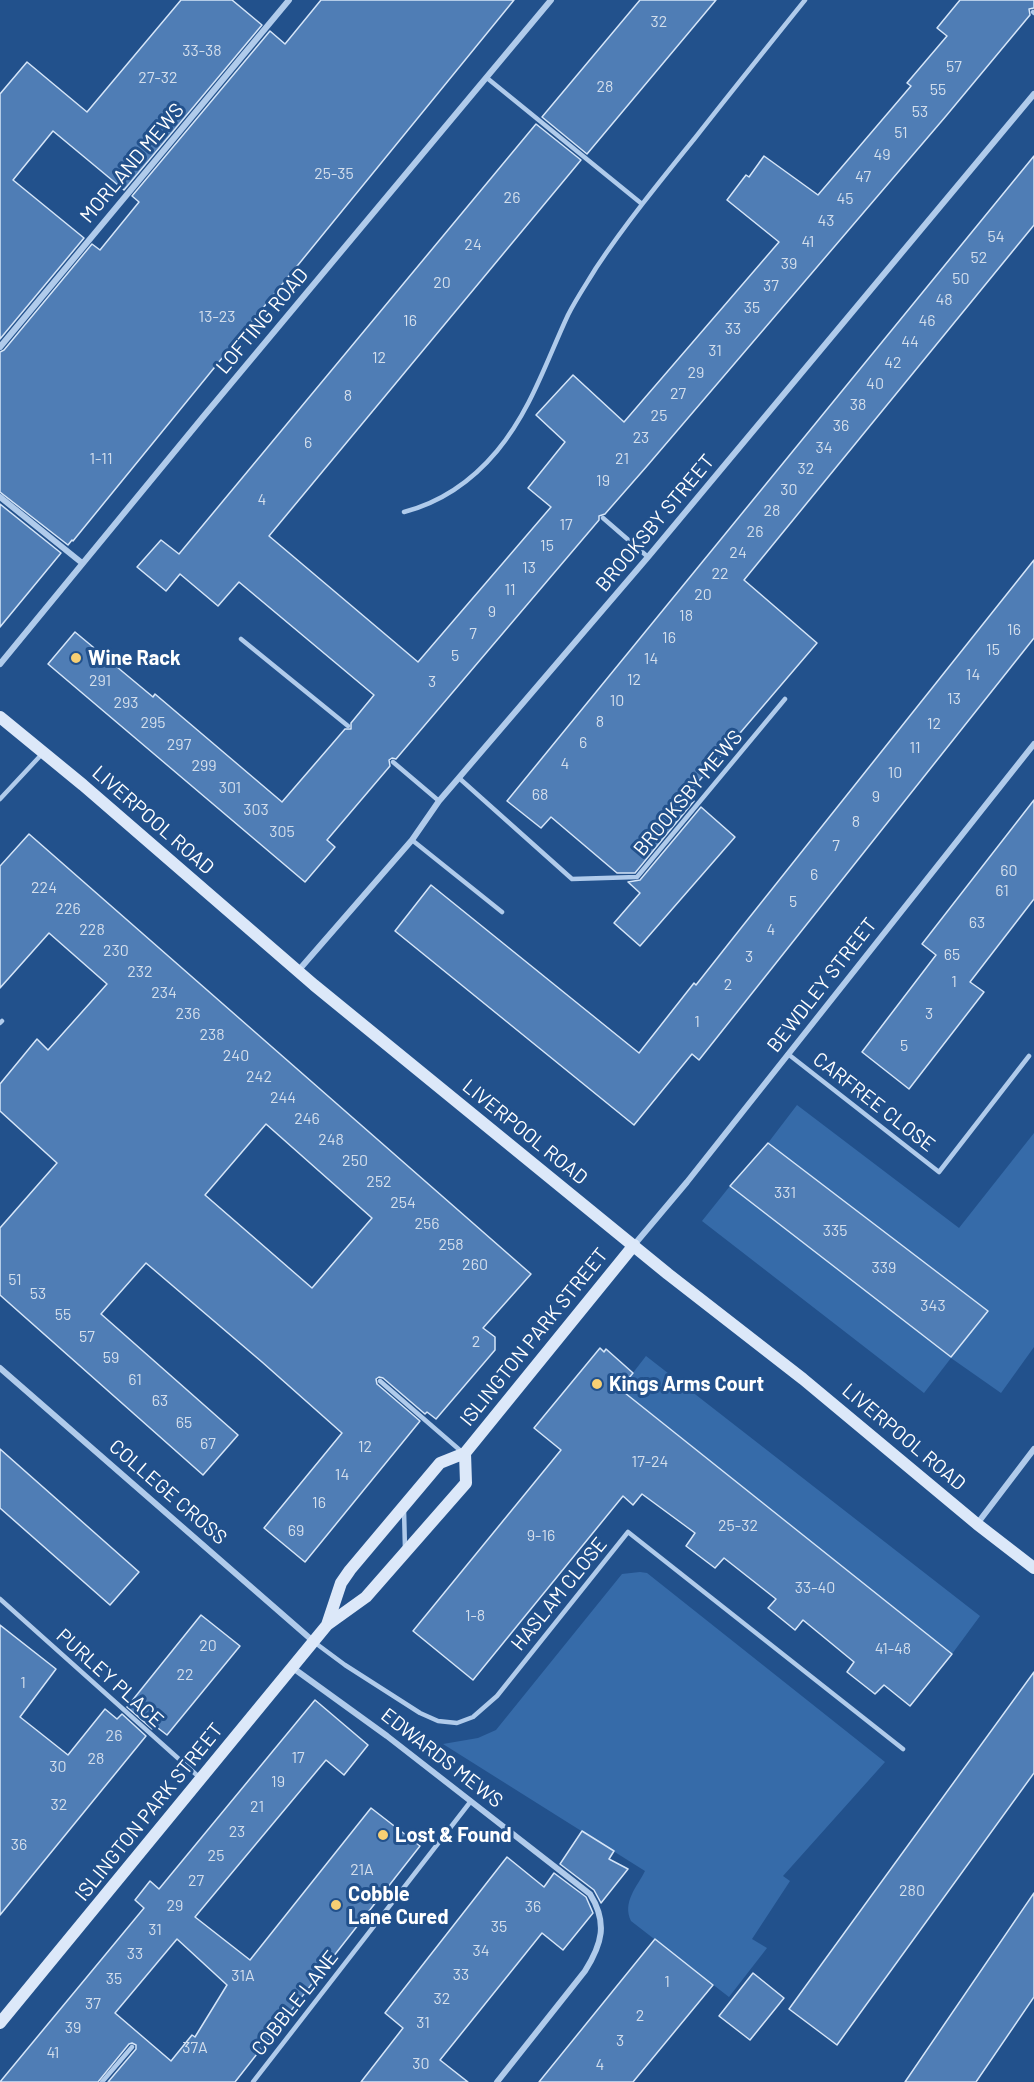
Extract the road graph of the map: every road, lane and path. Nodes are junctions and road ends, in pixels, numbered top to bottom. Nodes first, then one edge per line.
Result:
1 (289, 0) edge
2 (551, 0) edge
3 (805, 0) edge
4 (487, 78) junction
5 (1034, 94) edge
6 (642, 204) junction
7 (0, 348) edge
8 (0, 497) edge
9 (404, 512) dead end
10 (603, 518) dead end
11 (648, 557) junction
12 (82, 563) junction
13 (241, 639) dead end
14 (0, 664) edge
15 (785, 699) dead end
16 (0, 717) edge
17 (348, 726) dead end
18 (1034, 744) edge
19 (44, 752) junction
20 (393, 762) dead end
21 (459, 778) junction
22 (0, 799) edge
23 (439, 801) junction
24 (412, 840) junction
25 (502, 912) dead end
26 (298, 971) junction
27 (788, 1054) junction
28 (1029, 1056) dead end
29 (634, 1245) junction
30 (0, 1368) edge
31 (380, 1381) dead end
32 (1034, 1449) edge
33 (465, 1453) junction
34 (404, 1504) junction
35 (977, 1524) junction
36 (405, 1554) junction
37 (1034, 1568) edge
38 (0, 1599) edge
39 (327, 1625) junction
40 (314, 1642) junction
41 (293, 1668) junction
42 (903, 1749) dead end
43 (201, 1779) junction
44 (471, 1801) junction
45 (0, 2023) edge
46 (132, 2047) dead end
47 (102, 2082) edge
48 (253, 2082) edge
49 (497, 2082) edge

1 - 7 street, MORLAND MEWS
2 - 4 street, LOFTING ROAD
3 - 6 lane
4 - 6 lane
4 - 12 street, LOFTING ROAD
5 - 11 street, BROOKSBY STREET
6 - 9 lane
8 - 12 street
10 - 11 lane
11 - 21 street, BROOKSBY STREET
12 - 14 street, LOFTING ROAD
13 - 17 lane
15 - 21 lane, BROOKSBY MEWS
16 - 19 main road, LIVERPOOL ROAD
18 - 27 street, BEWDLEY STREET
19 - 22 lane
19 - 26 main road, LIVERPOOL ROAD
20 - 23 lane
21 - 23 street, BROOKSBY STREET
23 - 24 street, BROOKSBY STREET
24 - 25 lane
24 - 26 street, BROOKSBY STREET
26 - 29 main road, LIVERPOOL ROAD
27 - 28 lane, CARFREE CLOSE
27 - 29 street, BEWDLEY STREET
29 - 33 main road, ISLINGTON PARK STREET
29 - 35 main road, LIVERPOOL ROAD
30 - 40 street, COLLEGE CROSS
31 - 33 lane
32 - 35 street
33 - 34 main road, ISLINGTON PARK STREET
33 - 36 main road, ISLINGTON PARK STREET
34 - 36 lane
34 - 39 main road, ISLINGTON PARK STREET
35 - 37 main road, LIVERPOOL ROAD
36 - 39 main road, ISLINGTON PARK STREET
38 - 43 lane, PURLEY PLACE
39 - 40 main road, ISLINGTON PARK STREET
40 - 41 main road, ISLINGTON PARK STREET
40 - 42 lane, HASLAM CLOSE
41 - 43 main road, ISLINGTON PARK STREET
41 - 44 street, EDWARDS MEWS
43 - 45 main road, ISLINGTON PARK STREET
44 - 48 lane, COBBLE LANE
44 - 49 street, EDWARDS MEWS
46 - 47 lane

